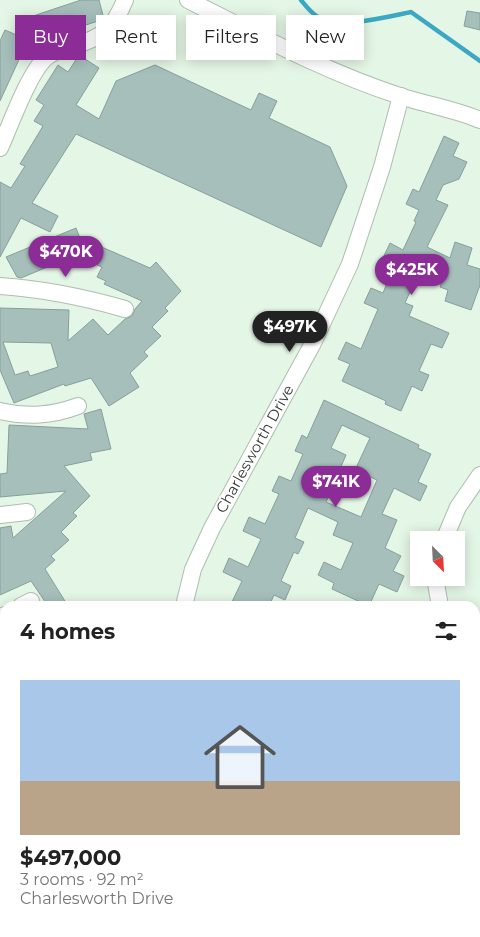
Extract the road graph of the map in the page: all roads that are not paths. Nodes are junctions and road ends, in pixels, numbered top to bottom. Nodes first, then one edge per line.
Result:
1 (124, 0) edge
2 (188, 0) edge
3 (401, 96) junction
4 (480, 120) edge
5 (0, 148) edge
6 (0, 286) edge
7 (125, 309) dead end
8 (78, 406) dead end
9 (0, 411) edge
10 (480, 475) edge
11 (27, 512) dead end
12 (0, 515) edge
13 (448, 531) edge
14 (436, 586) edge
15 (185, 601) edge
16 (439, 601) edge

1 - 5 street
2 - 3 street
3 - 4 street
3 - 15 street, Charlesworth Drive
6 - 7 street
8 - 9 street
10 - 13 street
11 - 12 street
14 - 16 street

